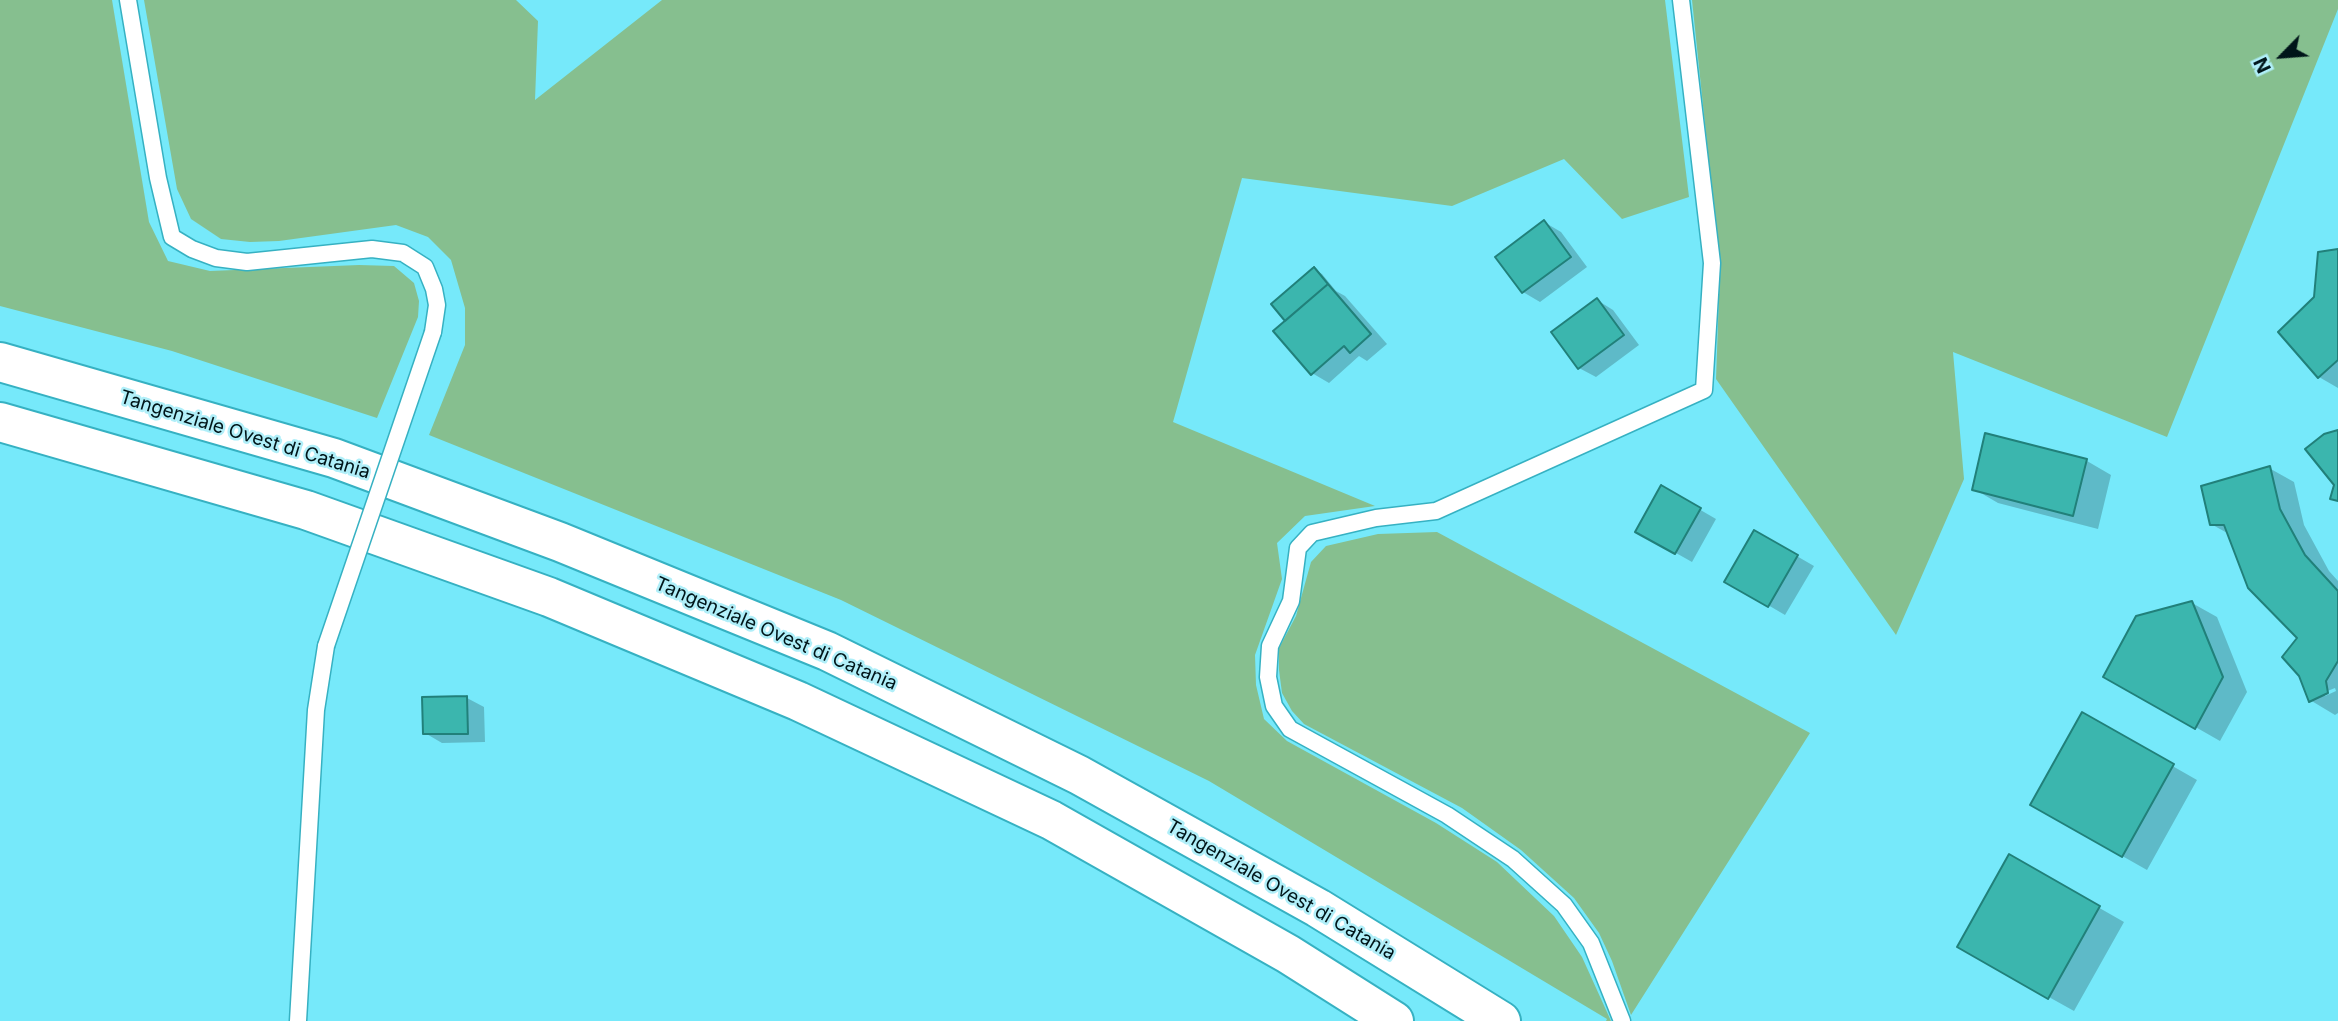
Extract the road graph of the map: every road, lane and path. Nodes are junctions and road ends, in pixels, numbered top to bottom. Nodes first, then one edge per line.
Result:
1 (128, 0) edge
2 (1682, 0) edge
3 (0, 362) edge
4 (0, 422) edge
5 (298, 1021) edge
6 (1394, 1021) edge
7 (1501, 1021) edge
8 (1622, 1021) edge

1 - 5 lane, bridge
2 - 8 lane
3 - 7 highway, Tangenziale Ovest di Catania
4 - 6 highway

